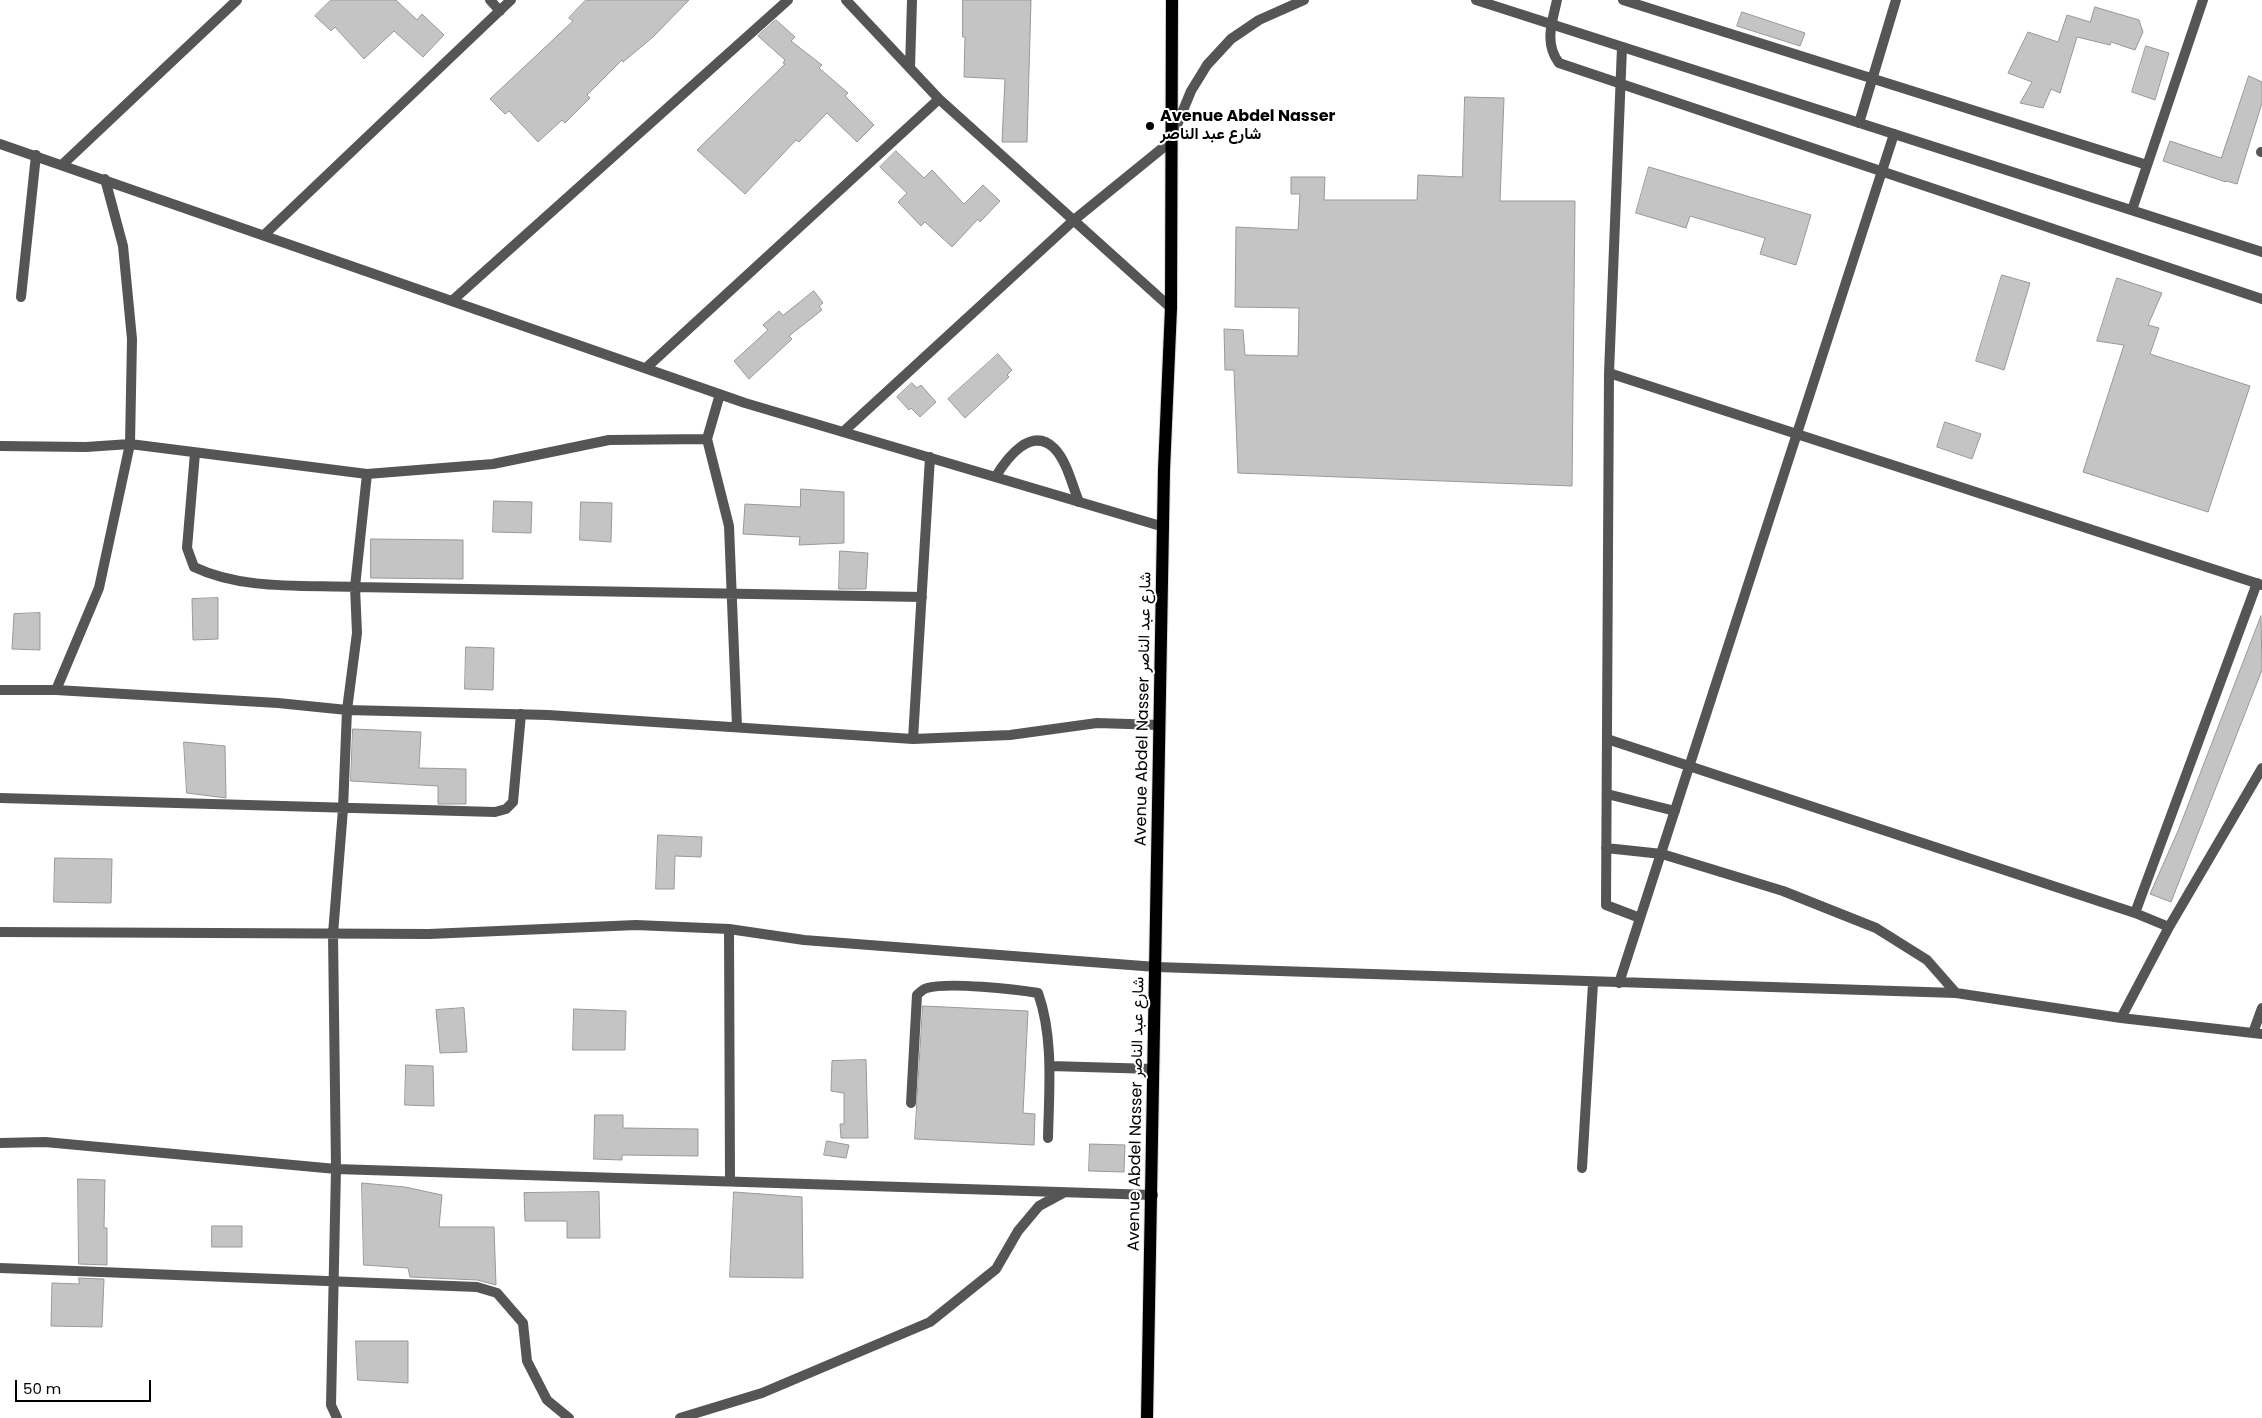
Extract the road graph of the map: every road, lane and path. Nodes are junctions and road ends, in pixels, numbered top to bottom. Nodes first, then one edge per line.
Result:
1 (237, 0) edge
2 (490, 0) edge
3 (511, 0) edge
4 (788, 0) edge
5 (846, 0) edge
6 (912, 0) edge
7 (1172, 0) edge
8 (1304, 0) edge
9 (1476, 0) edge
10 (1558, 0) edge
11 (1623, 0) edge
12 (1896, 0) edge
13 (2203, 0) edge
14 (500, 10) junction
15 (1551, 24) junction
16 (1622, 47) junction
17 (910, 68) junction
18 (1872, 77) junction
19 (1620, 83) junction
20 (939, 99) junction
21 (1859, 123) junction
22 (1894, 134) junction
23 (1170, 142) junction
24 (0, 144) edge
25 (36, 155) junction
26 (63, 164) junction
27 (2147, 165) junction
28 (1881, 173) junction
29 (104, 179) junction
30 (2132, 210) junction
31 (1074, 220) junction
32 (264, 235) junction
33 (2262, 252) edge
34 (21, 297) dead end
35 (2262, 299) edge
36 (453, 300) junction
37 (1171, 308) junction
38 (646, 368) junction
39 (1609, 373) junction
40 (720, 394) junction
41 (843, 432) junction
42 (1798, 434) junction
43 (707, 438) junction
44 (130, 444) junction
45 (0, 446) edge
46 (195, 452) junction
47 (930, 457) junction
48 (367, 474) junction
49 (996, 476) junction
50 (1079, 502) junction
51 (1164, 528) junction
52 (2260, 584) edge
53 (355, 587) junction
54 (732, 594) junction
55 (922, 597) junction
56 (0, 690) edge
57 (56, 690) junction
58 (347, 710) junction
59 (521, 714) junction
60 (1160, 725) junction
61 (737, 727) junction
62 (1607, 739) junction
63 (913, 740) junction
64 (1690, 766) junction
65 (2262, 768) edge
66 (1607, 794) junction
67 (0, 798) edge
68 (342, 809) junction
69 (1675, 811) junction
70 (1606, 848) junction
71 (1662, 854) junction
72 (2136, 913) junction
73 (1640, 918) junction
74 (2169, 927) junction
75 (729, 929) junction
76 (0, 932) edge
77 (333, 934) junction
78 (1156, 967) junction
79 (1593, 982) junction
80 (1619, 983) junction
81 (1956, 993) junction
82 (2262, 1008) edge
83 (2121, 1018) junction
84 (2258, 1034) edge
85 (1050, 1066) junction
86 (1154, 1069) junction
87 (911, 1103) dead end
88 (1048, 1138) dead end
89 (0, 1142) edge
90 (1582, 1168) dead end
91 (336, 1169) junction
92 (730, 1181) junction
93 (1064, 1192) junction
94 (1153, 1195) junction
95 (0, 1268) edge
96 (336, 1281) junction
97 (337, 1418) edge
98 (569, 1418) edge
99 (680, 1418) edge
100 (1147, 1418) edge

1 - 26 street
2 - 14 street
3 - 14 street
4 - 36 street
5 - 17 street
6 - 17 street
7 - 23 main road, Avenue Abdel Nasser شارع عبد الناصر
8 - 23 street
9 - 15 street
10 - 15 street
11 - 18 street
12 - 18 street
13 - 27 street
14 - 32 street
15 - 16 street
15 - 19 street
16 - 19 street
16 - 21 street
17 - 20 street
18 - 21 street
18 - 27 street
19 - 28 street
19 - 39 street
20 - 31 street
20 - 38 street
21 - 22 street
22 - 28 street
22 - 30 street
23 - 31 street
23 - 37 main road, Avenue Abdel Nasser شارع عبد الناصر
24 - 25 street
25 - 26 street
25 - 34 street
26 - 29 street
27 - 30 street
28 - 35 street
28 - 42 street
29 - 32 street
29 - 44 street
30 - 33 street
31 - 37 street
31 - 41 street
32 - 36 street
36 - 38 street
37 - 51 main road, Avenue Abdel Nasser شارع عبد الناصر
38 - 40 street
39 - 42 street
39 - 62 street
40 - 41 street
40 - 43 street
41 - 47 street
42 - 52 street
42 - 64 street
43 - 48 street
43 - 54 street
44 - 45 street
44 - 46 street
44 - 57 street
46 - 48 street
46 - 53 street
47 - 49 street
47 - 55 street
48 - 53 street
49 - 50 street
49 - 50 street
50 - 51 street
51 - 60 main road, Avenue Abdel Nasser شارع عبد الناصر
52 - 72 street
53 - 54 street
53 - 58 street
54 - 55 street
54 - 61 street
55 - 63 street
56 - 57 street
57 - 58 street
58 - 59 street
58 - 68 street
59 - 61 street
59 - 68 street
60 - 63 street
60 - 78 main road, Avenue Abdel Nasser شارع عبد الناصر
61 - 63 street
62 - 64 street
62 - 66 street
64 - 69 street
64 - 72 street
65 - 74 street
66 - 69 street
66 - 70 street
67 - 68 street
68 - 77 street
69 - 71 street
70 - 71 street
70 - 73 street
71 - 73 street
71 - 81 street
72 - 74 street
73 - 80 street
74 - 83 street
75 - 77 street
75 - 78 street
75 - 92 street
76 - 77 street
77 - 91 street
78 - 79 street
78 - 86 main road, Avenue Abdel Nasser شارع عبد الناصر
79 - 80 street
79 - 90 street
80 - 81 street
81 - 83 street
82 - 84 street
83 - 84 street
85 - 86 street
85 - 87 street
85 - 88 street
86 - 94 main road, Avenue Abdel Nasser شارع عبد الناصر
89 - 91 street
91 - 92 street
91 - 96 street
92 - 93 street
93 - 94 street
93 - 99 street
94 - 100 main road, Avenue Abdel Nasser شارع عبد الناصر
95 - 96 street
96 - 97 street
96 - 98 street

